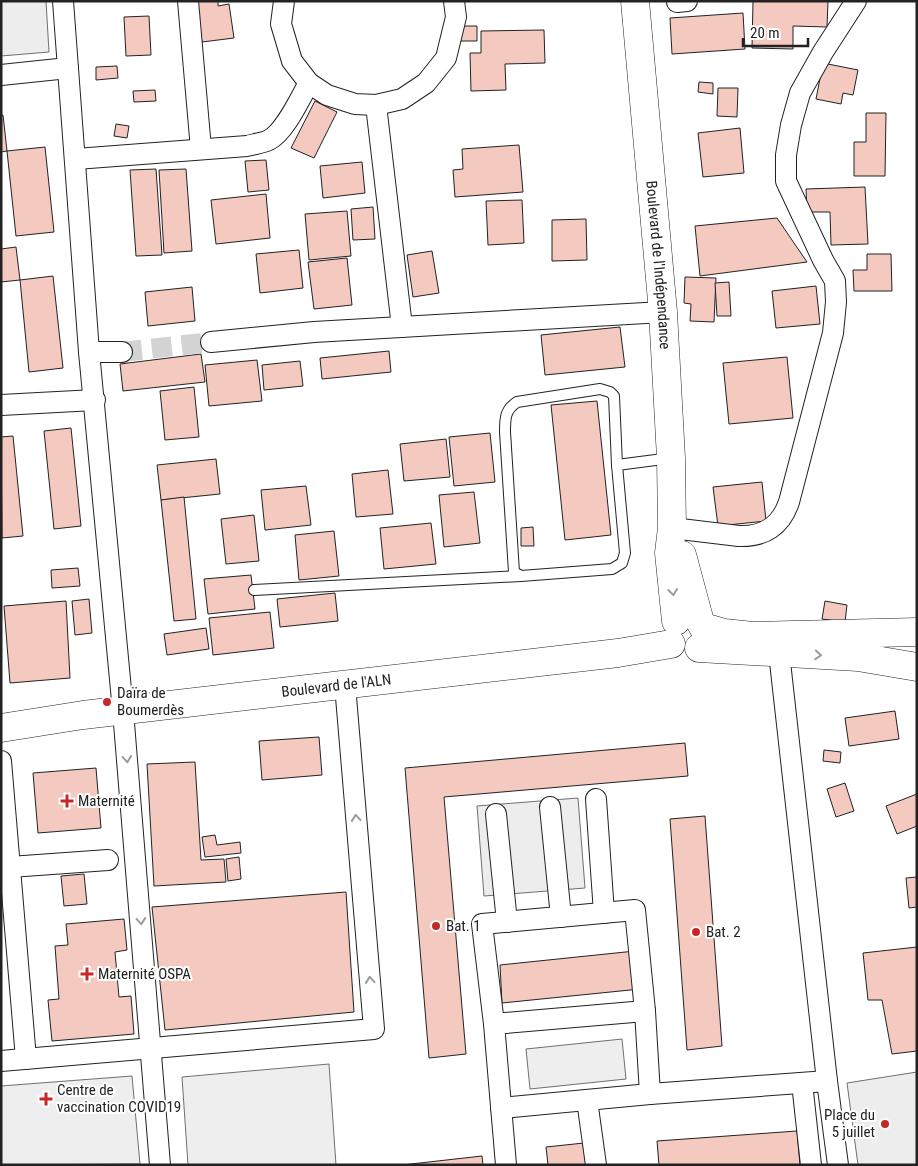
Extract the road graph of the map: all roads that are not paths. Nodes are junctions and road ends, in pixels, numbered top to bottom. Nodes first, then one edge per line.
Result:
1 (63, 1) edge
2 (188, 1) edge
3 (284, 1) edge
4 (635, 1) edge
5 (856, 1) edge
6 (459, 2) edge
7 (68, 68) junction
8 (1, 74) edge
9 (309, 83) junction
10 (376, 105) junction
11 (202, 149) junction
12 (76, 159) junction
13 (663, 312) junction
14 (402, 327) junction
15 (211, 342) tunnel mouth
16 (89, 352) junction
17 (122, 352) tunnel mouth
18 (94, 400) junction
19 (1, 405) edge
20 (671, 458) junction
21 (617, 465) junction
22 (672, 528) junction
23 (521, 576) junction
24 (254, 590) dead end
25 (690, 632) junction
26 (917, 632) edge
27 (780, 653) junction
28 (917, 667) edge
29 (345, 685) junction
30 (123, 711) junction
31 (1, 728) edge
32 (1, 761) edge
33 (596, 799) dead end
34 (550, 807) dead end
35 (496, 814) dead end
36 (4, 835) edge
37 (108, 860) dead end
38 (10, 867) junction
39 (604, 912) junction
40 (561, 917) junction
41 (507, 922) junction
42 (645, 1011) junction
43 (494, 1024) junction
44 (151, 1048) junction
45 (26, 1059) junction
46 (1, 1061) edge
47 (827, 1081) junction
48 (802, 1083) junction
49 (650, 1094) junction
50 (587, 1100) junction
51 (501, 1108) junction
52 (160, 1165) edge
53 (506, 1165) edge
54 (596, 1165) edge
55 (811, 1165) edge
56 (838, 1165) edge

1 - 7 street
2 - 11 street
3 - 9 street
4 - 13 main road, Boulevard de l'Indépendance
5 - 22 street
6 - 10 street
7 - 8 street
7 - 12 street
9 - 10 street
9 - 11 street
10 - 14 street
11 - 12 street
12 - 16 street
13 - 14 street
13 - 20 main road, Boulevard de l'Indépendance
14 - 15 street
16 - 17 street
16 - 18 street
18 - 19 street
18 - 30 street
20 - 21 lane
20 - 22 main road, Boulevard de l'Indépendance
21 - 23 lane
21 - 23 lane
22 - 25 main road, Boulevard de l'Indépendance
23 - 24 lane
25 - 26 main road
25 - 27 main road
25 - 29 main road, Boulevard de l'ALN
27 -> 28 main road
27 - 47 street
29 - 30 main road, Boulevard de l'ALN
44 -> 29 street
30 - 31 main road, Boulevard de l'ALN
30 -> 44 street
32 - 36 street
33 - 39 street
34 - 40 street
35 - 41 street
36 - 38 street
37 - 38 street
38 - 45 street
39 - 40 street
39 - 42 street
40 - 41 street
41 - 43 street
42 - 43 street
42 - 49 street
43 - 51 street
44 - 45 street
44 - 52 street
45 - 46 street
47 - 48 street
47 - 56 street
48 - 49 street
48 - 55 street
49 - 50 street
50 - 51 street
50 - 54 street
51 - 53 street

